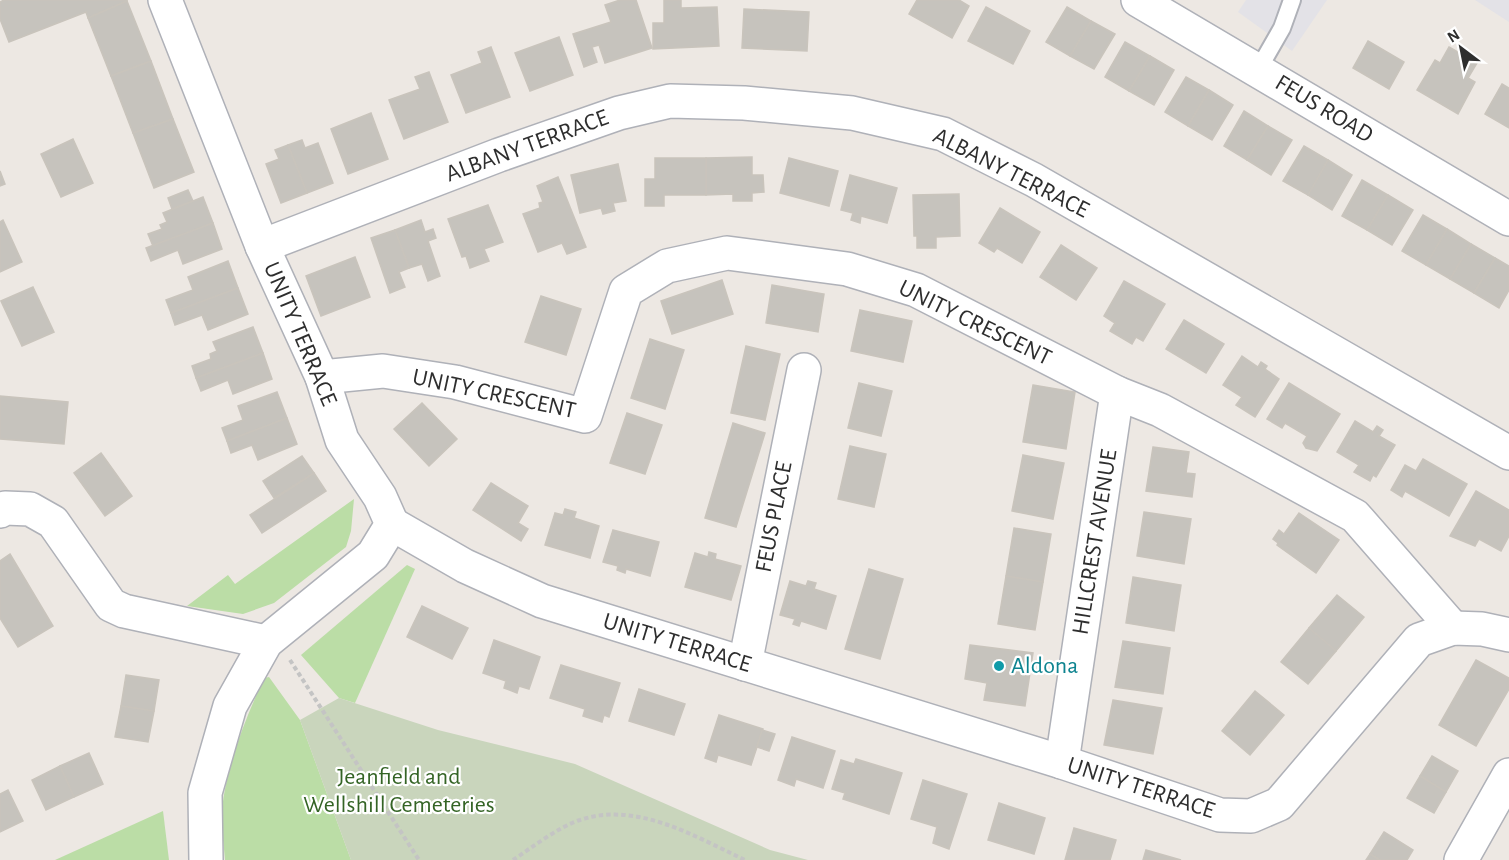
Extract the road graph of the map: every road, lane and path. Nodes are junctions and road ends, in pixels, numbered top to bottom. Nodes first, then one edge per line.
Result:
1 (165, 0) edge
2 (1292, 0) edge
3 (1150, 3) edge
4 (1258, 70) junction
5 (1509, 219) edge
6 (262, 246) junction
7 (804, 370) dead end
8 (322, 377) junction
9 (1117, 393) junction
10 (1509, 453) edge
11 (0, 511) edge
12 (393, 524) junction
13 (1453, 628) junction
14 (1509, 635) edge
15 (270, 639) junction
16 (745, 664) junction
17 (1062, 762) junction
18 (1509, 775) edge
19 (206, 860) edge
20 (419, 860) edge
21 (513, 860) edge
22 (745, 860) edge
23 (1461, 860) edge

1 - 6 street, UNITY TERRACE
2 - 4 lane
3 - 4 street, FEUS ROAD
4 - 5 street, FEUS ROAD
6 - 8 street, UNITY TERRACE
6 - 10 street, ALBANY TERRACE
7 - 16 street, FEUS PLACE
8 - 9 street, UNITY CRESCENT
8 - 12 street, UNITY TERRACE
9 - 13 street
9 - 17 street, HILLCREST AVENUE
11 - 15 street
12 - 15 street
12 - 16 street, UNITY TERRACE
13 - 14 street, UNITY TERRACE
13 - 17 street, UNITY TERRACE
15 - 19 street
15 - 20 path
16 - 17 street, UNITY TERRACE
18 - 23 street
21 - 22 path

